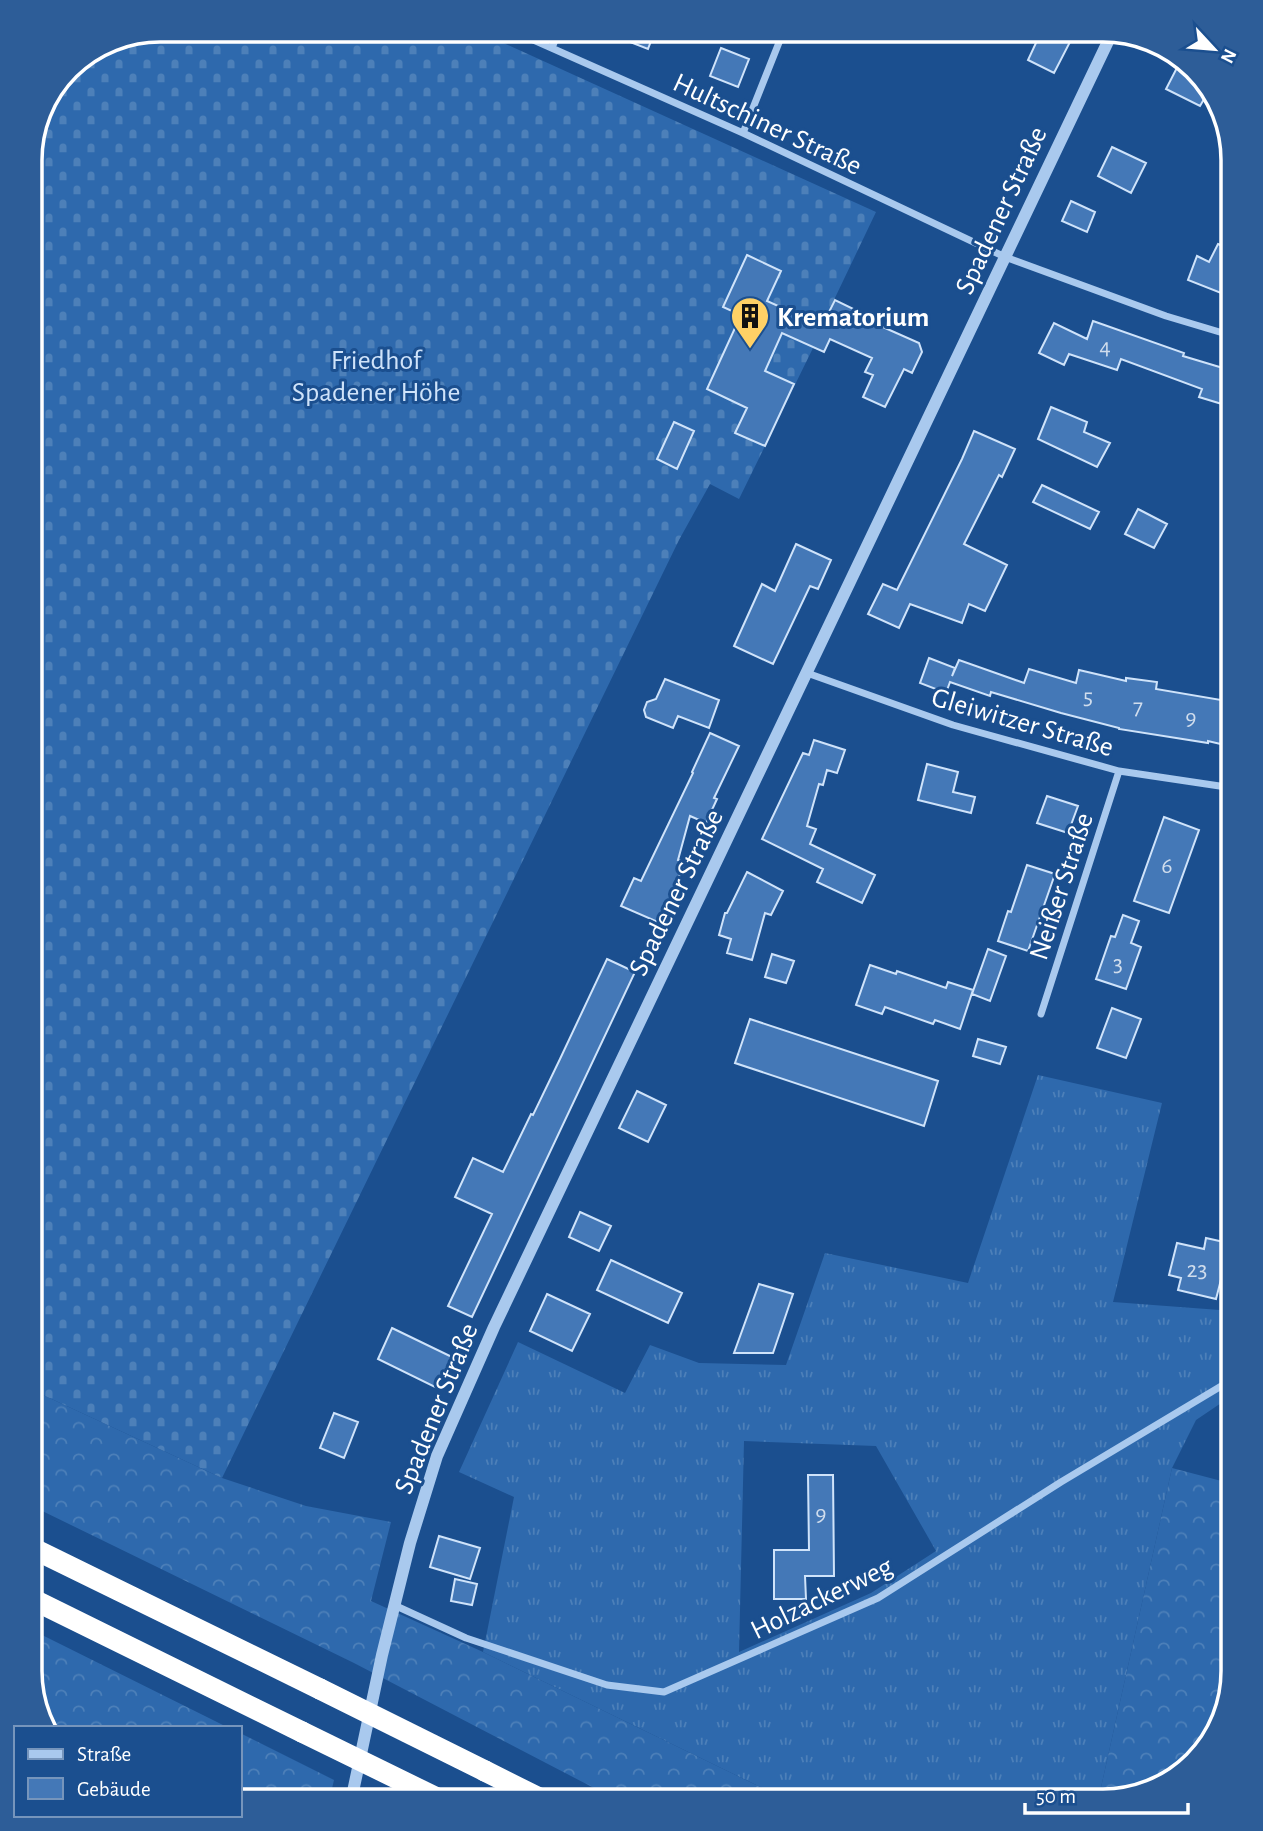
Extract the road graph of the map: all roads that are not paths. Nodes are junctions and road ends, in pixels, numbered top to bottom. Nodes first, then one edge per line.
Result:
1 (538, 42) edge
2 (554, 42) edge
3 (780, 42) edge
4 (1108, 42) edge
5 (552, 48) junction
6 (743, 133) junction
7 (1005, 257) junction
8 (1221, 332) edge
9 (807, 673) junction
10 (1119, 771) junction
11 (1221, 786) edge
12 (1041, 1014) dead end
13 (1221, 1386) edge
14 (42, 1553) edge
15 (42, 1604) edge
16 (394, 1605) junction
17 (354, 1789) edge
18 (418, 1789) edge
19 (521, 1789) edge

1 - 5 street, Hultschiner Straße
2 - 5 street
3 - 6 street
4 - 7 street, Spadener Straße
5 - 6 street, Hultschiner Straße
6 - 7 street, Hultschiner Straße
7 - 8 street, Hultschiner Straße
7 - 9 street, Spadener Straße
9 - 10 street, Gleiwitzer Straße
9 - 16 street, Spadener Straße
10 - 11 street, Gleiwitzer Straße
10 - 12 street, Neißer Straße
13 - 16 street, Holzackerweg
14 - 19 highway, bridge
15 - 18 highway, bridge
16 - 17 street, Spadener Straße

